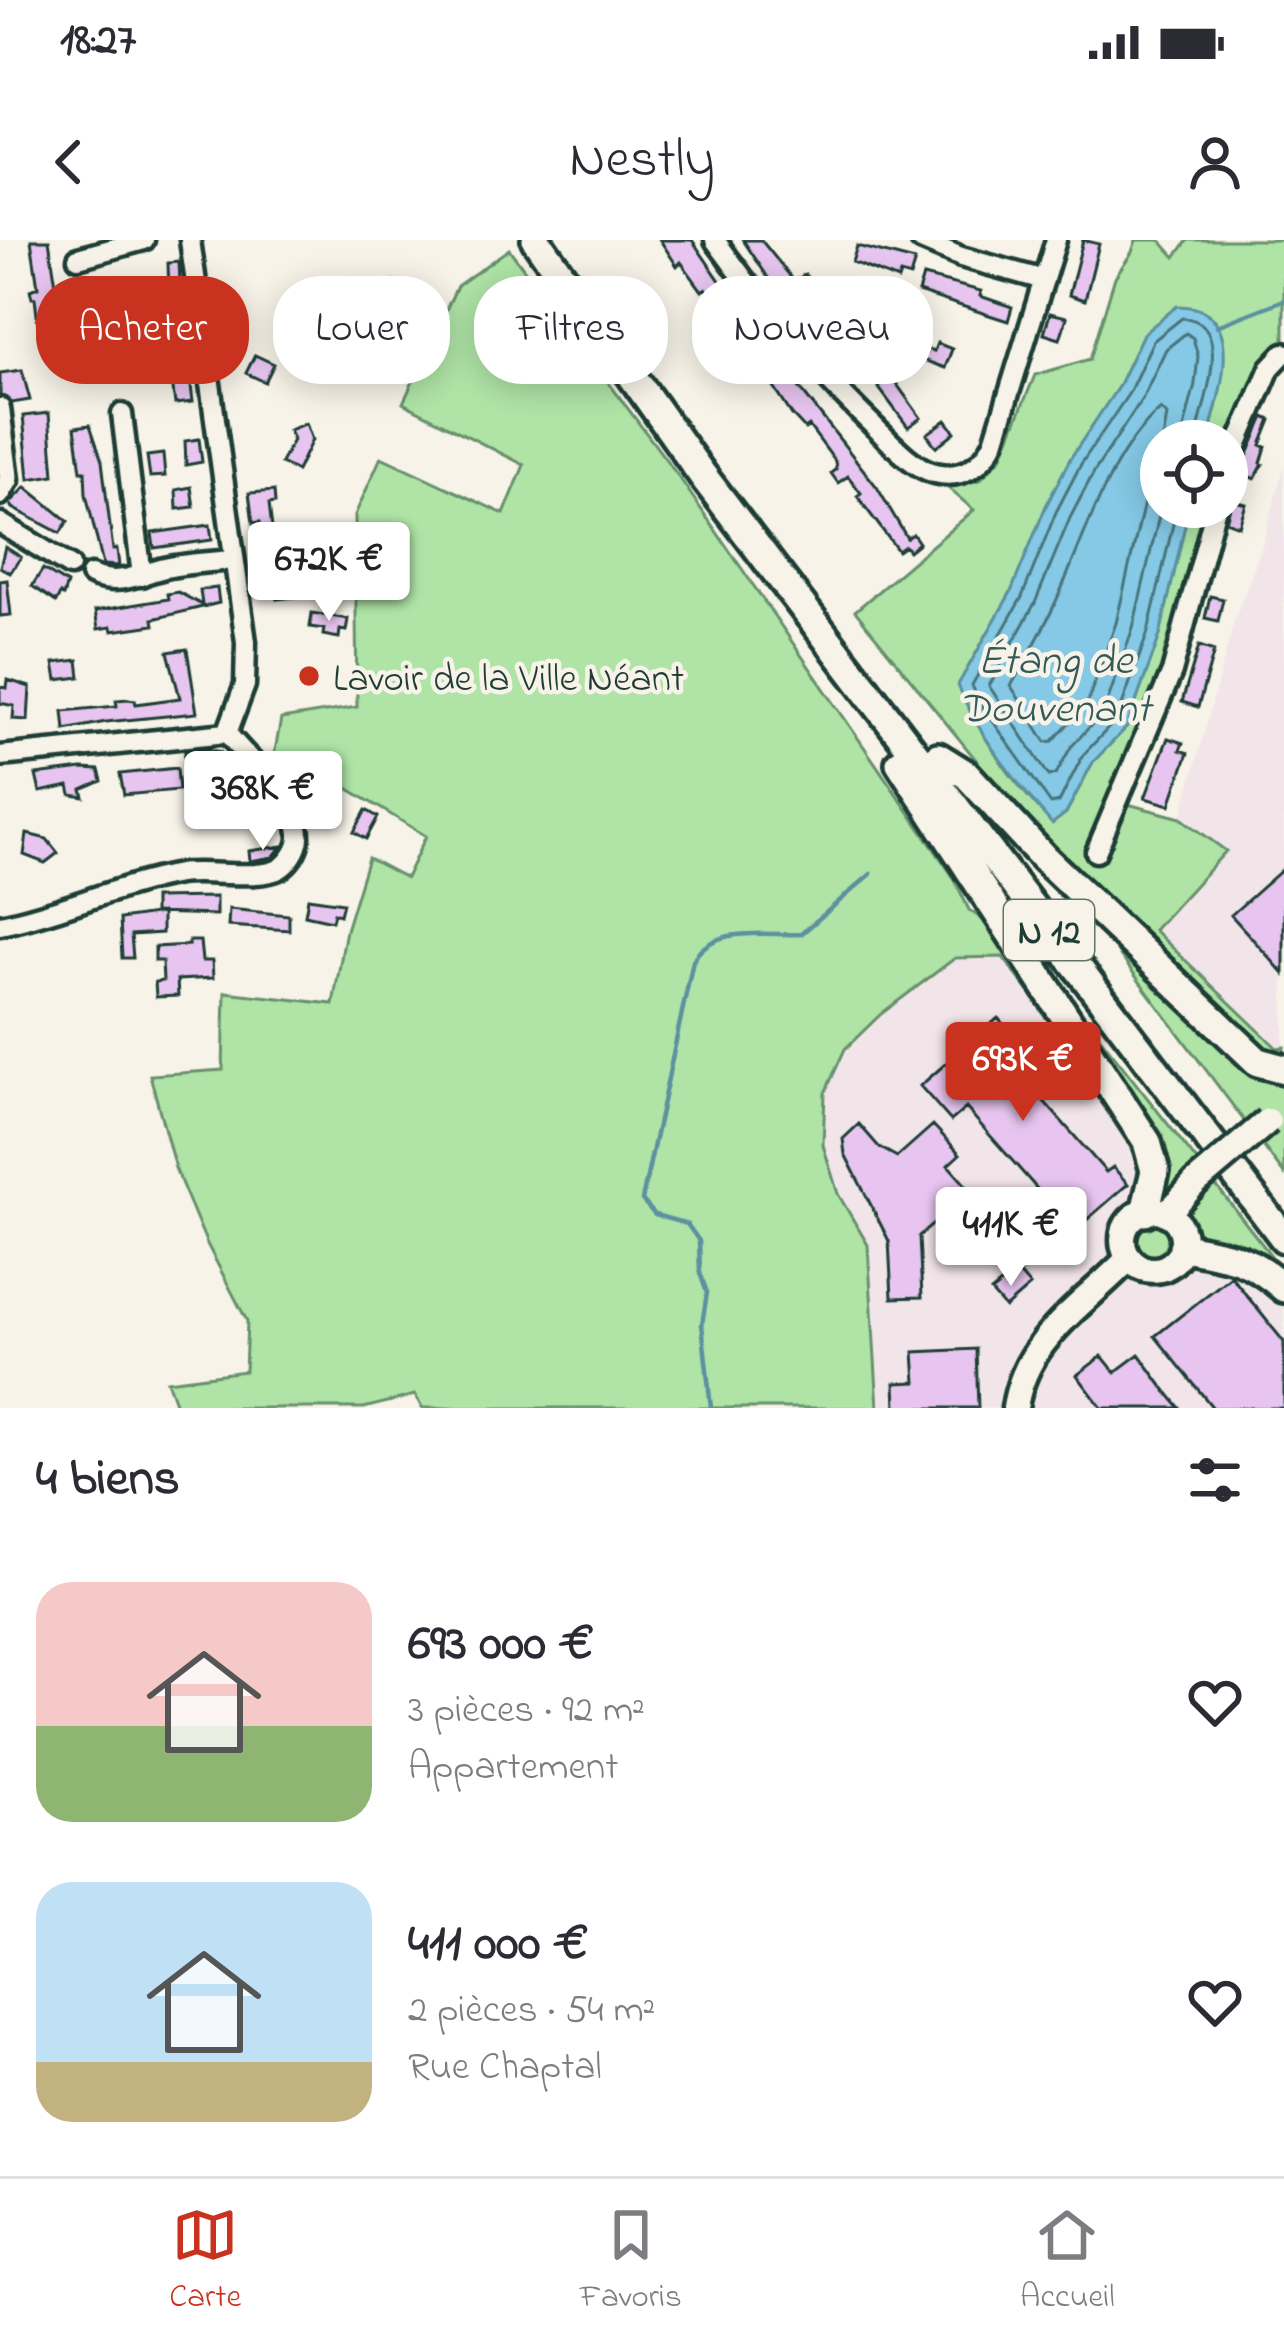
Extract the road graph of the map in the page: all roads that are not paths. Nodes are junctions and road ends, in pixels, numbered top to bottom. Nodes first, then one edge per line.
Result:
1 (144, 240) edge
2 (190, 240) edge
3 (536, 240) edge
4 (556, 240) edge
5 (715, 240) edge
6 (921, 240) edge
7 (1056, 240) edge
8 (78, 258) dead end
9 (1044, 280) junction
10 (1284, 353) edge
11 (0, 408) edge
12 (122, 414) dead end
13 (1248, 420) edge
14 (0, 495) edge
15 (0, 523) edge
16 (1210, 528) edge
17 (233, 560) junction
18 (70, 566) dead end
19 (91, 574) dead end
20 (142, 576) junction
21 (813, 621) junction
22 (222, 734) junction
23 (0, 756) edge
24 (938, 757) junction
25 (1096, 851) dead end
26 (0, 925) edge
27 (1284, 1069) edge
28 (1276, 1115) edge
29 (1284, 1210) edge
30 (1156, 1213) junction
31 (1284, 1238) edge
32 (1183, 1246) junction
33 (1129, 1258) junction
34 (1284, 1288) edge
35 (1015, 1408) edge

1 - 8 street
2 - 17 street
3 - 21 highway, N 12
4 - 24 highway, N 12
5 - 9 street
6 - 9 street
7 - 9 street
10 - 13 street
11 - 14 street
12 - 20 street
15 - 18 street
16 - 25 street
17 - 20 street
17 - 22 street
19 - 20 street
21 - 30 highway
21 - 31 highway, N 12
22 - 23 street
22 - 26 street
24 - 27 highway, N 12
24 - 29 highway, N 12
28 - 30 main road, bridge
30 - 32 main road
30 - 33 main road
32 - 33 main road
32 - 34 highway
33 - 35 main road

